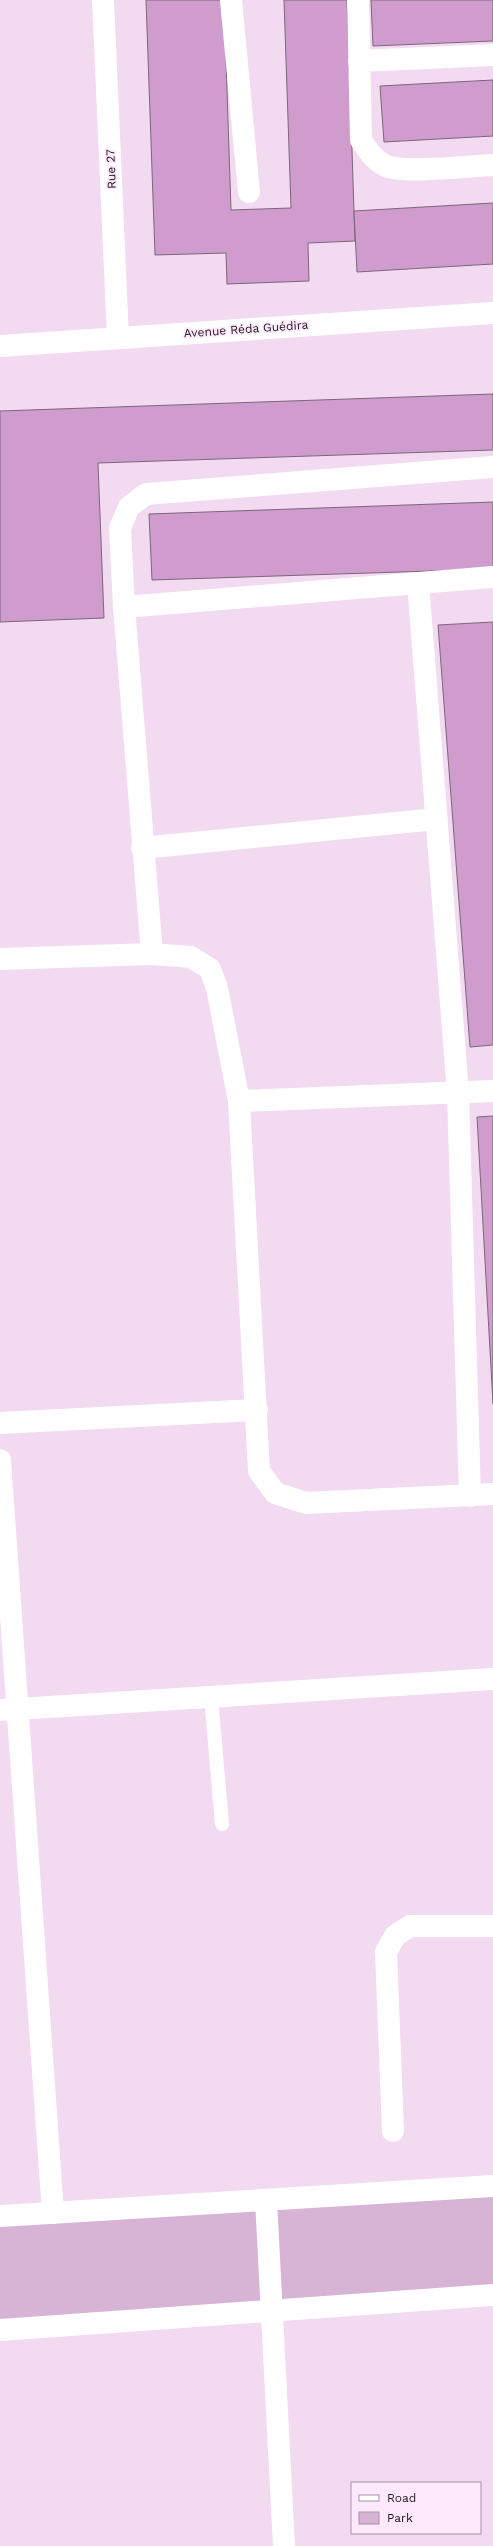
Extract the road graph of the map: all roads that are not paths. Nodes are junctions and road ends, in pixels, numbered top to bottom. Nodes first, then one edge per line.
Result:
1 (103, 0) edge
2 (231, 0) edge
3 (358, 0) edge
4 (493, 55) edge
5 (359, 61) junction
6 (493, 165) edge
7 (249, 192) dead end
8 (493, 313) edge
9 (118, 338) junction
10 (0, 346) edge
11 (493, 467) edge
12 (493, 576) edge
13 (418, 583) junction
14 (124, 607) junction
15 (436, 818) junction
16 (142, 848) junction
17 (152, 954) junction
18 (0, 959) edge
19 (493, 1091) edge
20 (458, 1093) junction
21 (239, 1101) junction
22 (257, 1410) junction
23 (0, 1423) edge
24 (0, 1460) edge
25 (493, 1494) edge
26 (470, 1496) junction
27 (493, 1679) edge
28 (211, 1697) junction
29 (9, 1709) edge
30 (222, 1824) dead end
31 (493, 1926) edge
32 (392, 2131) dead end
33 (493, 2186) edge
34 (266, 2200) junction
35 (53, 2213) junction
36 (0, 2216) edge
37 (493, 2295) edge
38 (272, 2311) junction
39 (0, 2330) edge
40 (284, 2546) edge

1 - 9 street, Rue 27
2 - 7 street
3 - 5 street
4 - 5 street
5 - 6 street
8 - 9 street, Avenue Réda Guédira
9 - 10 street, Avenue Réda Guédira
11 - 14 street
12 - 13 street
13 - 14 street
13 - 15 street
14 - 16 street
15 - 16 street
15 - 20 street
16 - 17 street
17 - 18 street
17 - 21 street
19 - 20 street
20 - 21 street
20 - 26 street
21 - 22 street
22 - 23 street
22 - 26 street
24 - 29 street
25 - 26 street
27 - 28 street
28 - 29 street
28 - 30 lane
29 - 35 street
31 - 32 street
33 - 34 street
34 - 35 street
34 - 38 street
35 - 36 street
37 - 38 street
38 - 39 street
38 - 40 street

